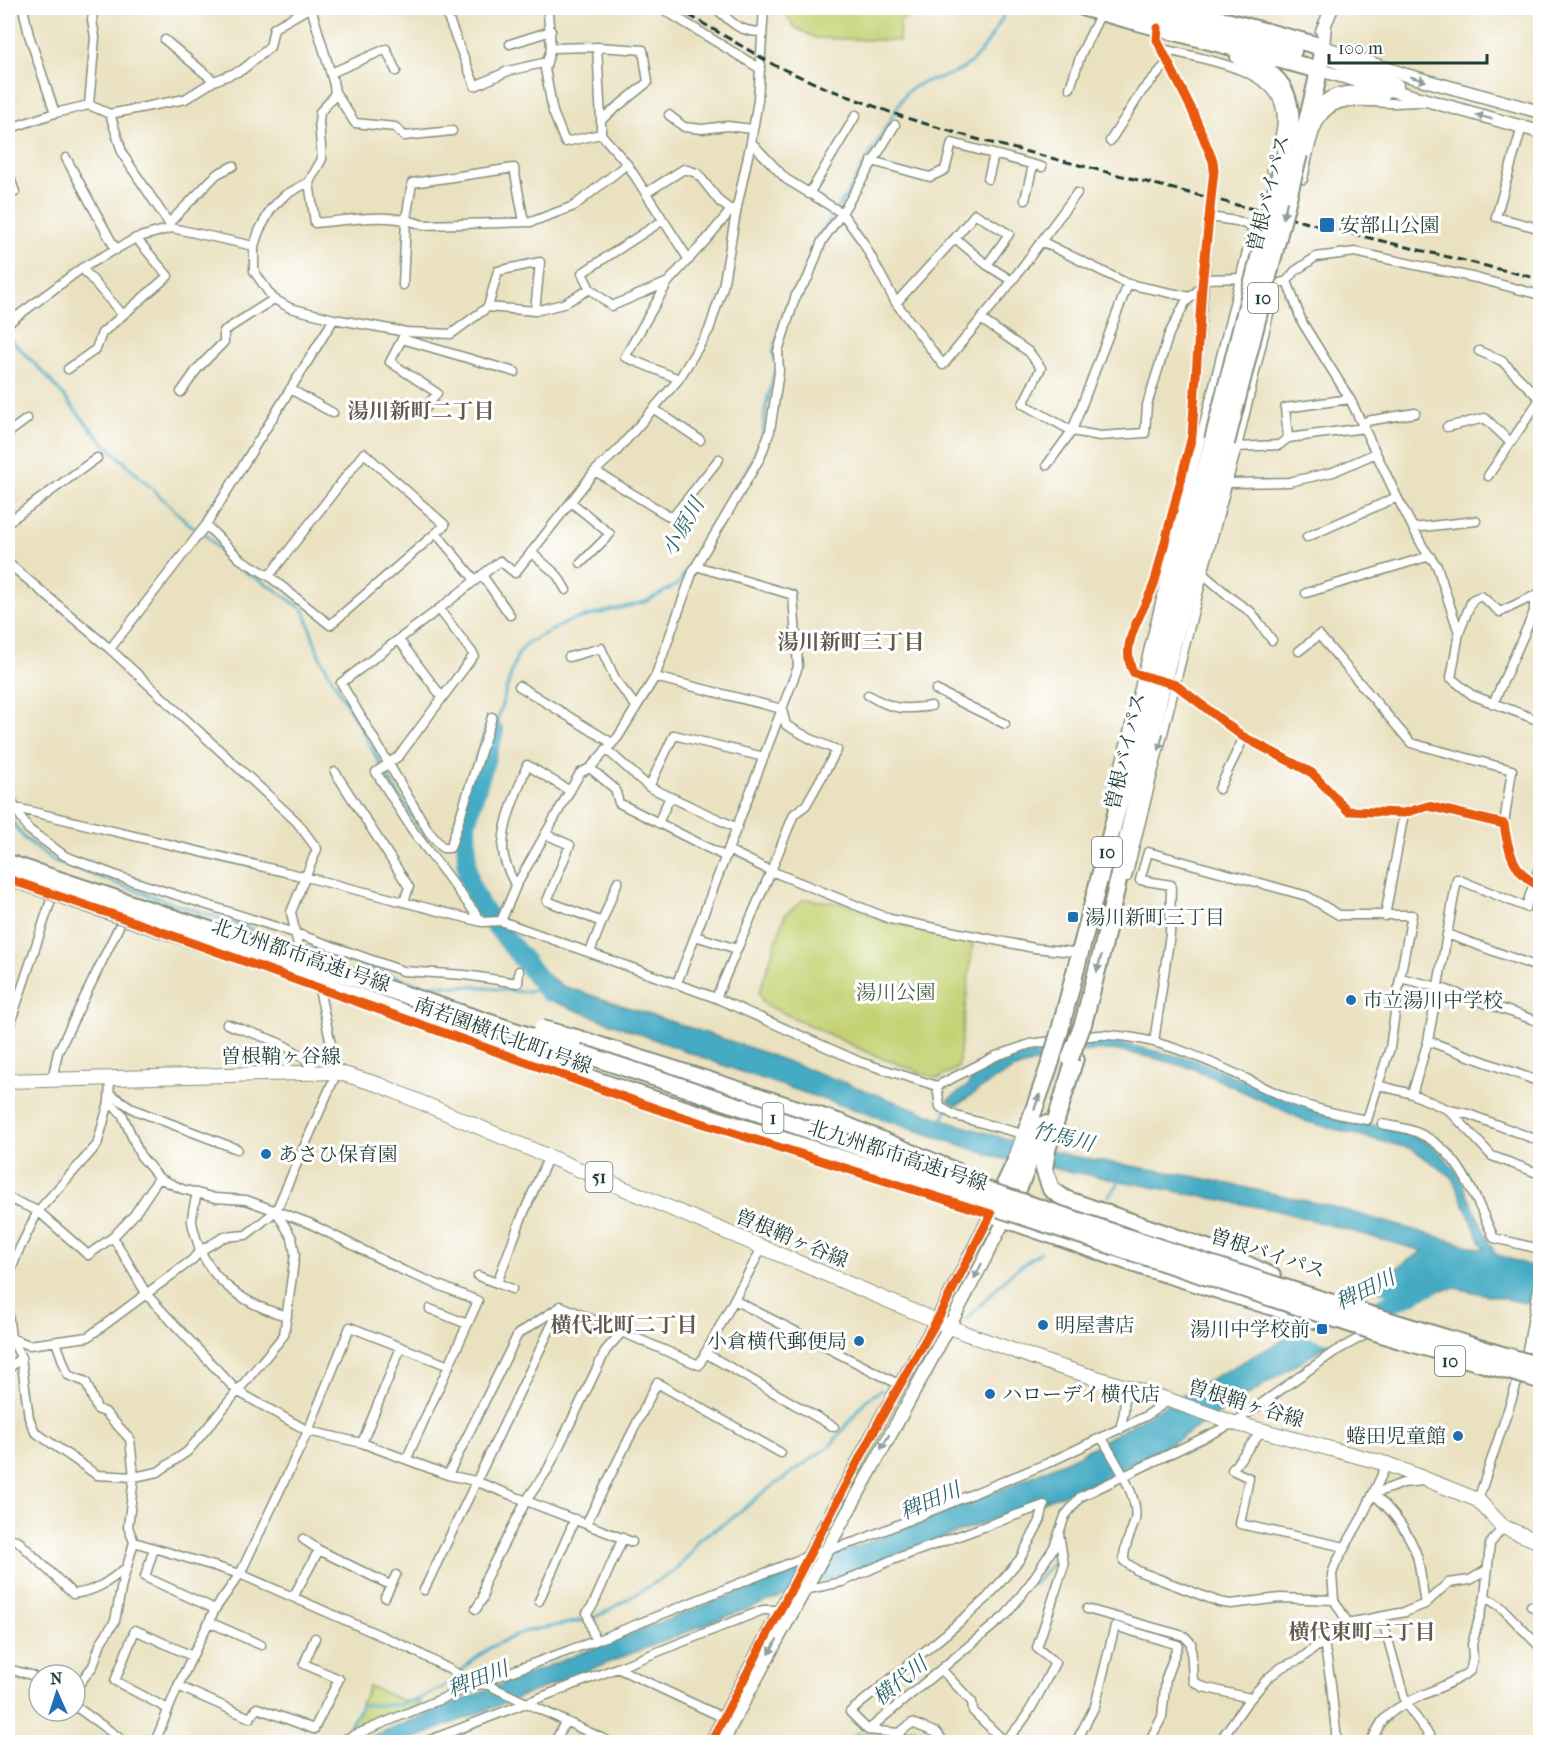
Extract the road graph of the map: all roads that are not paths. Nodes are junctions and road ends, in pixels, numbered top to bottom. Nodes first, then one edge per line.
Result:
1 (22, 8) edge
2 (94, 8) edge
3 (310, 8) edge
4 (549, 8) edge
5 (661, 8) edge
6 (716, 8) edge
7 (764, 8) edge
8 (1139, 8) edge
9 (1178, 8) edge
10 (1332, 8) edge
11 (1096, 9) edge
12 (447, 15) dead end
13 (1163, 30) junction
14 (551, 32) junction
15 (761, 32) junction
16 (165, 40) dead end
17 (510, 44) dead end
18 (597, 47) junction
19 (551, 48) junction
20 (1163, 49) junction
21 (1317, 57) junction
22 (1169, 61) junction
23 (547, 62) junction
24 (759, 68) junction
25 (396, 71) dead end
26 (331, 73) junction
27 (214, 81) junction
28 (1070, 88) dead end
29 (335, 92) junction
30 (1409, 96) junction
31 (1428, 101) junction
32 (89, 105) junction
33 (1441, 105) junction
34 (1540, 112) edge
35 (55, 113) junction
36 (110, 114) junction
37 (669, 115) dead end
38 (856, 115) dead end
39 (601, 120) junction
40 (895, 125) dead end
41 (1522, 127) junction
42 (10, 128) edge
43 (753, 129) junction
44 (452, 130) dead end
45 (1540, 132) edge
46 (601, 134) junction
47 (1110, 141) dead end
48 (751, 142) junction
49 (8, 144) edge
50 (1294, 146) junction
51 (994, 154) junction
52 (66, 158) dead end
53 (872, 161) junction
54 (627, 164) junction
55 (233, 166) dead end
56 (8, 173) edge
57 (988, 179) dead end
58 (309, 182) junction
59 (8, 193) edge
60 (646, 193) junction
61 (1077, 193) dead end
62 (809, 194) junction
63 (1025, 200) dead end
64 (734, 208) junction
65 (842, 213) junction
66 (1209, 217) junction
67 (406, 219) junction
68 (662, 221) junction
69 (524, 222) junction
70 (170, 225) junction
71 (1538, 228) dead end
72 (136, 238) junction
73 (955, 238) junction
74 (1043, 242) junction
75 (254, 246) junction
76 (116, 250) junction
77 (688, 260) junction
78 (987, 265) junction
79 (82, 268) junction
80 (1241, 277) junction
81 (1012, 281) junction
82 (1287, 281) junction
83 (668, 282) junction
84 (1203, 282) junction
85 (1128, 284) junction
86 (1276, 284) junction
87 (403, 285) dead end
88 (590, 289) junction
89 (1540, 295) edge
90 (1190, 297) junction
91 (274, 299) junction
92 (896, 303) junction
93 (488, 307) junction
94 (535, 312) junction
95 (123, 315) junction
96 (334, 319) junction
97 (8, 320) edge
98 (982, 320) junction
99 (404, 336) junction
100 (1479, 351) dead end
101 (68, 369) dead end
102 (515, 372) dead end
103 (679, 379) junction
104 (290, 389) junction
105 (181, 392) dead end
106 (1350, 399) junction
107 (1540, 399) edge
108 (428, 407) dead end
109 (654, 409) junction
110 (333, 413) dead end
111 (1415, 413) dead end
112 (27, 419) dead end
113 (1447, 427) dead end
114 (1364, 428) junction
115 (1072, 430) junction
116 (8, 433) edge
117 (1288, 438) junction
118 (700, 440) dead end
119 (1510, 442) junction
120 (1225, 444) junction
121 (1376, 453) junction
122 (97, 458) dead end
123 (719, 459) dead end
124 (1047, 465) dead end
125 (595, 471) junction
126 (1488, 476) dead end
127 (1227, 483) junction
128 (1397, 497) junction
129 (571, 502) junction
130 (1476, 521) dead end
131 (8, 522) edge
132 (206, 525) junction
133 (1413, 528) junction
134 (436, 533) junction
135 (1307, 537) dead end
136 (531, 552) junction
137 (1430, 556) junction
138 (8, 563) edge
139 (581, 563) dead end
140 (696, 566) junction
141 (1203, 573) junction
142 (269, 576) junction
143 (478, 577) junction
144 (566, 590) dead end
145 (1306, 593) dead end
146 (1537, 595) edge
147 (439, 609) junction
148 (510, 615) dead end
149 (1458, 633) junction
150 (399, 640) junction
151 (1272, 640) dead end
152 (110, 649) junction
153 (1299, 651) dead end
154 (569, 657) dead end
155 (655, 677) junction
156 (1158, 680) junction
157 (519, 687) dead end
158 (936, 690) dead end
159 (868, 695) dead end
160 (442, 697) junction
161 (1493, 704) junction
162 (636, 705) junction
163 (931, 706) dead end
164 (782, 709) junction
165 (492, 717) dead end
166 (1540, 721) edge
167 (1005, 724) dead end
168 (1244, 737) junction
169 (609, 746) junction
170 (764, 757) junction
171 (388, 762) junction
172 (590, 768) junction
173 (335, 772) dead end
174 (650, 787) junction
175 (1220, 789) dead end
176 (570, 791) junction
177 (8, 795) edge
178 (670, 797) junction
179 (12, 807) edge
180 (1404, 813) junction
181 (425, 824) junction
182 (658, 824) junction
183 (1504, 824) junction
184 (737, 828) junction
185 (413, 831) junction
186 (544, 834) junction
187 (727, 853) junction
188 (8, 857) edge
189 (8, 862) edge
190 (1540, 865) edge
191 (771, 872) junction
192 (306, 877) junction
193 (8, 878) edge
194 (618, 881) dead end
195 (1537, 885) edge
196 (516, 886) junction
197 (53, 894) junction
198 (404, 902) junction
199 (1385, 916) junction
200 (123, 918) junction
201 (501, 921) junction
202 (482, 922) junction
203 (602, 922) junction
204 (296, 933) junction
205 (1447, 934) junction
206 (695, 936) junction
207 (737, 949) junction
208 (590, 952) junction
209 (1073, 952) junction
210 (300, 956) junction
211 (1540, 968) edge
212 (519, 971) dead end
213 (1400, 978) junction
214 (677, 983) junction
215 (1438, 987) junction
216 (319, 989) junction
217 (410, 995) junction
218 (716, 998) junction
219 (380, 1004) junction
220 (1540, 1022) edge
221 (226, 1024) dead end
222 (1061, 1028) junction
223 (8, 1030) edge
224 (1428, 1041) junction
225 (1154, 1042) junction
226 (316, 1072) junction
227 (338, 1072) junction
228 (111, 1078) junction
229 (52, 1080) junction
230 (8, 1081) edge
231 (1540, 1082) edge
232 (1378, 1085) junction
233 (938, 1086) junction
234 (1412, 1094) junction
235 (109, 1098) junction
236 (1449, 1110) junction
237 (1382, 1124) dead end
238 (1540, 1141) edge
239 (1033, 1144) junction
240 (237, 1149) dead end
241 (549, 1155) junction
242 (1025, 1166) junction
243 (955, 1172) junction
244 (1540, 1174) edge
245 (159, 1178) junction
246 (910, 1188) junction
247 (1011, 1192) junction
248 (197, 1193) junction
249 (8, 1198) edge
250 (38, 1211) junction
251 (276, 1211) junction
252 (998, 1216) junction
253 (1030, 1228) junction
254 (113, 1237) junction
255 (994, 1240) junction
256 (763, 1246) junction
257 (1540, 1249) edge
258 (200, 1251) junction
259 (478, 1276) dead end
260 (1273, 1277) junction
261 (1540, 1277) edge
262 (8, 1279) edge
263 (497, 1283) junction
264 (512, 1289) dead end
265 (147, 1295) junction
266 (734, 1300) junction
267 (561, 1306) junction
268 (430, 1309) dead end
269 (1282, 1310) junction
270 (8, 1311) edge
271 (287, 1316) junction
272 (937, 1320) junction
273 (467, 1324) junction
274 (950, 1326) junction
275 (621, 1332) junction
276 (1362, 1334) junction
277 (9, 1338) edge
278 (56, 1342) junction
279 (401, 1347) junction
280 (705, 1353) junction
281 (21, 1357) junction
282 (1533, 1358) edge
283 (449, 1366) junction
284 (1540, 1366) edge
285 (8, 1370) edge
286 (1519, 1379) junction
287 (1540, 1382) edge
288 (900, 1385) junction
289 (1125, 1387) junction
290 (237, 1391) junction
291 (1169, 1400) junction
292 (1231, 1421) junction
293 (834, 1427) dead end
294 (1120, 1429) junction
295 (1263, 1430) junction
296 (308, 1431) junction
297 (1102, 1438) junction
298 (362, 1443) junction
299 (781, 1453) dead end
300 (407, 1458) junction
301 (1387, 1464) junction
302 (448, 1475) junction
303 (1122, 1475) junction
304 (134, 1477) junction
305 (1431, 1480) junction
306 (475, 1481) junction
307 (1372, 1494) junction
308 (1478, 1500) junction
309 (526, 1501) junction
310 (575, 1520) junction
311 (586, 1524) junction
312 (1503, 1527) junction
313 (1059, 1532) junction
314 (8, 1538) edge
315 (623, 1538) junction
316 (303, 1539) dead end
317 (134, 1542) junction
318 (633, 1542) dead end
319 (1540, 1542) edge
320 (1345, 1547) junction
321 (154, 1548) junction
322 (319, 1550) junction
323 (821, 1550) junction
324 (127, 1566) junction
325 (1488, 1569) junction
326 (240, 1574) junction
327 (396, 1575) dead end
328 (390, 1585) junction
329 (424, 1590) dead end
330 (802, 1593) junction
331 (293, 1597) junction
332 (385, 1597) dead end
333 (1485, 1597) junction
334 (1334, 1600) junction
335 (539, 1602) dead end
336 (1425, 1604) junction
337 (783, 1605) junction
338 (1532, 1606) dead end
339 (215, 1609) junction
340 (1087, 1609) dead end
341 (476, 1610) dead end
342 (1540, 1610) edge
343 (1382, 1618) junction
344 (209, 1622) junction
345 (1348, 1623) junction
346 (315, 1638) dead end
347 (595, 1641) junction
348 (1324, 1642) junction
349 (261, 1645) dead end
350 (1540, 1647) edge
351 (192, 1656) junction
352 (616, 1668) junction
353 (8, 1669) edge
354 (941, 1669) junction
355 (27, 1674) edge
356 (87, 1674) edge
357 (477, 1684) junction
358 (178, 1686) junction
359 (1250, 1698) junction
360 (525, 1702) junction
361 (1406, 1704) junction
362 (168, 1709) junction
363 (87, 1715) edge
364 (724, 1718) junction
365 (565, 1722) junction
366 (868, 1730) junction
367 (8, 1735) edge
368 (1002, 1741) edge
369 (1375, 1741) edge
370 (15, 1743) edge
371 (125, 1743) edge
372 (155, 1743) edge
373 (338, 1743) edge
374 (424, 1743) edge
375 (555, 1743) edge
376 (610, 1743) edge
377 (711, 1743) edge
378 (724, 1743) edge
379 (944, 1743) edge
380 (1076, 1743) edge
381 (1149, 1743) edge
382 (1219, 1743) edge
383 (1337, 1743) edge
384 (1437, 1743) edge

1 - 35 street
2 - 32 street
3 - 26 street
3 - 27 street
4 - 14 street
5 - 24 street
6 - 15 street
7 - 15 street
8 - 21 highway
9 - 21 highway
10 - 21 street
11 - 13 highway
11 - 28 street
12 - 23 street
13 - 20 street
13 - 21 highway
13 - 50 highway
14 - 17 street
14 - 19 street
15 - 24 street
16 - 27 street
18 - 19 street
18 - 39 street
18 - 39 street
19 - 23 street
20 - 22 street
20 - 31 street
21 - 30 street
21 - 33 street
21 -> 34 street
21 - 50 highway, 曽根バイパス / 10
22 - 47 street
22 - 66 street, bridge
23 - 46 street
24 - 43 street
25 - 26 street
26 - 29 street
27 - 36 street
29 - 44 street
29 - 58 street
30 - 31 street
30 - 50 street
31 - 33 street
32 - 35 street
32 - 36 street
41 -> 33 street
35 - 42 street
36 - 70 street
37 - 43 street
38 - 62 street
39 - 46 street
40 - 53 street
41 - 45 street
41 - 71 street
42 - 49 street
43 - 48 street
46 - 54 street
48 - 62 street
48 - 64 street
50 - 120 highway, 曽根バイパス / 10, bridge
51 - 53 street
51 - 57 street
51 - 63 street
52 - 76 street
53 - 65 street
54 - 60 street
54 - 69 street
55 - 70 street
56 - 59 street
58 - 67 street
58 - 75 street
60 - 64 street
60 - 68 street
61 - 74 street
62 - 65 street
64 - 77 street
64 - 103 street
65 - 92 street
65 - 140 street
66 - 80 street
66 - 84 street
67 - 69 street
67 - 69 street
67 - 87 street
68 - 77 street
68 - 88 street
70 - 72 street
70 - 75 street
72 - 76 street
72 - 95 street
73 - 78 street
73 - 78 street
73 - 92 street
74 - 81 street
74 - 85 street
75 - 91 street
76 - 79 street
77 - 83 street
78 - 81 street
79 - 95 street
79 - 97 street
80 - 84 street
80 - 86 street
80 - 156 street
81 - 98 street
82 - 86 street
82 - 89 street
82 - 106 street
83 - 88 street
83 - 103 street
84 - 90 street
84 - 156 street
85 - 90 street
85 - 115 street
86 - 120 street
88 - 94 street
90 - 115 street
91 - 96 street
91 - 105 street
92 - 98 street
93 - 94 street
93 - 94 street
93 - 99 street
95 - 101 street
96 - 99 street
96 - 104 street
98 - 115 street
99 - 102 street
99 - 108 street
100 - 107 street
103 - 109 street
104 - 110 street
104 - 132 street
106 - 114 street
106 - 117 street
107 - 119 street
109 - 118 street
109 - 125 street
111 - 114 street
112 - 116 street
113 - 119 street
114 - 117 street
114 - 121 street
115 - 124 street
117 - 120 street
119 - 126 street
120 - 127 street
120 - 156 highway, 曽根バイパス / 10
121 - 127 street
121 - 128 street
122 - 131 street
123 - 125 street
125 - 129 street
127 - 141 street
128 - 133 street
128 - 135 street
129 - 136 street
129 - 139 street
130 - 133 street
132 - 142 street
132 - 152 street
133 - 137 street
134 - 142 street
134 - 142 street
134 - 143 street
136 - 143 street
136 - 144 street
137 - 145 street
137 - 149 street
138 - 152 street
140 - 155 street
140 - 164 street
141 - 151 street
141 - 156 street
143 - 147 street
143 - 148 street
146 - 149 street
146 - 161 street
147 - 150 street
147 - 160 street
149 - 161 street
150 - 160 street
150 - 171 street
152 - 192 street
153 - 183 street
154 - 162 street
155 - 162 street
155 - 164 street
156 - 168 street
156 - 209 street
156 - 222 highway, 曽根バイパス / 10
156 -> 239 highway, 曽根バイパス / 10, bridge
157 - 169 street
158 - 167 street
159 - 163 street
160 - 171 street
161 - 166 street
162 - 169 street
164 - 170 street
164 - 191 street
165 - 181 street
168 - 175 street
168 - 180 street
169 - 172 street
169 - 174 street
170 - 174 street
170 - 184 street
171 - 181 street
171 - 185 street
172 - 176 street
172 - 182 street
173 - 198 street
174 - 178 street
176 - 186 street
176 - 196 street
177 - 179 street
178 - 182 street
178 - 184 street
179 - 192 street
179 - 204 street
180 - 183 street
180 - 199 street
181 - 185 street
182 - 187 street
183 - 195 street
184 - 187 street
185 - 202 street
186 - 196 street
186 - 203 street
187 - 191 street
187 - 206 street
188 - 210 street, 南若園横代北町1号線
189 - 217 highway, 北九州都市高速1号線 / 1, bridge
190 - 195 street
191 - 207 street
191 - 209 street
192 - 198 street
192 - 204 street
193 - 197 street, 南若園横代北町1号線
193 - 219 highway, 北九州都市高速1号線 / 1, bridge
194 - 203 street
195 - 205 street
196 - 201 street
197 - 200 street, 南若園横代北町1号線
197 - 223 street
198 - 202 street
199 - 213 street
199 - 225 street
200 - 216 street, 南若園横代北町1号線
200 - 229 street
201 - 202 street
201 - 208 street
203 - 208 street
204 - 210 street
204 - 212 street
205 - 211 street
205 - 215 street
206 - 207 street
206 - 214 street
207 - 218 street
208 - 214 street
209 - 222 street
210 - 216 street
210 - 243 street, 南若園横代北町1号線
213 - 215 street
213 - 232 street
214 - 218 street
215 - 220 street
215 - 224 street
216 - 227 street
216 - 246 street, 南若園横代北町1号線
217 - 243 highway, bridge
217 - 284 highway, 北九州都市高速1号線 / 1, bridge
218 - 233 street
219 - 246 highway, bridge
219 - 287 highway, 北九州都市高速1号線 / 1, bridge
221 - 226 street
239 -> 222 highway, 曽根バイパス / 10, bridge
224 - 231 street
224 - 234 street
225 - 232 street
225 - 233 street
226 - 227 main road, 曽根鞘ヶ谷線 / 51
226 - 228 main road, 曽根鞘ヶ谷線 / 51
227 - 241 main road, 曽根鞘ヶ谷線 / 51
227 - 251 street
228 - 229 main road, 曽根鞘ヶ谷線 / 51
228 - 235 street
229 - 230 main road, 曽根鞘ヶ谷線 / 51
232 - 234 street
233 - 239 street
234 - 236 street
235 - 240 street
235 - 245 street
235 - 250 street
236 - 238 street
236 - 244 street
237 - 257 street
239 - 242 highway
239 - 242 highway, 曽根バイパス / 10
241 - 256 main road, 曽根鞘ヶ谷線 / 51
241 - 263 street
242 - 247 highway, 曽根バイパス / 10
242 - 260 highway
243 - 247 street, 南若園横代北町1号線
245 - 248 street
245 - 254 street
246 - 252 street, 南若園横代北町1号線
247 - 252 highway, 曽根バイパス / 10
247 - 260 highway, 曽根バイパス / 10
247 - 269 highway, 曽根バイパス / 10
248 - 251 street
248 - 258 street
249 - 250 street
250 - 254 street
250 - 262 street
251 - 258 street
251 - 271 street
251 - 273 street
252 - 253 highway, 曽根バイパス / 10
252 - 255 street
252 - 272 street
253 - 255 street
253 - 269 highway, 曽根バイパス / 10
254 - 265 street
255 -> 274 street
256 - 266 street
256 - 272 main road, 曽根鞘ヶ谷線 / 51
258 - 265 street
258 - 271 street
259 - 263 street
260 - 282 highway, 曽根バイパス / 10
261 - 282 street
263 - 264 street
265 - 278 street
265 - 290 street
266 - 280 street
266 - 288 street
267 - 275 street
267 - 302 street
267 - 306 street
268 - 273 street
269 - 276 highway, 曽根バイパス / 10
270 - 277 street
271 - 290 street
272 - 274 main road, 曽根鞘ヶ谷線 / 51
272 - 288 street
273 - 283 street
274 - 289 main road, 曽根鞘ヶ谷線 / 51
274 -> 323 street
275 - 280 street
275 - 309 street
276 - 286 highway, 曽根バイパス / 10
276 - 292 street
277 - 278 street
277 - 281 street
278 - 304 street
279 - 283 street
279 - 296 street
279 - 298 street
280 - 293 street
281 - 285 street
281 - 304 street
282 - 286 street
283 - 300 street
286 - 287 highway, 曽根バイパス / 10
286 - 308 street
288 - 323 street
289 - 291 main road, 曽根鞘ヶ谷線 / 51
289 - 294 street
290 - 296 street
290 - 304 street
291 - 292 main road, 曽根鞘ヶ谷線 / 51
291 - 294 street
292 - 295 main road, 曽根鞘ヶ谷線 / 51
292 - 303 street
294 - 297 street
295 - 301 main road, 曽根鞘ヶ谷線 / 51
295 - 320 street
296 - 298 street
296 - 326 street
297 - 303 street
297 - 323 street
298 - 300 street
299 - 311 street
300 - 302 street
301 - 305 main road, 曽根鞘ヶ谷線 / 51
301 - 307 street
302 - 306 street
303 - 313 street
303 - 334 street
304 - 317 street
305 - 307 street
305 - 308 main road, 曽根鞘ヶ谷線 / 51
306 - 309 street
306 - 329 street
307 - 320 street
307 - 336 street
308 - 312 main road, 曽根鞘ヶ谷線 / 51
309 - 310 street
309 - 341 street
310 - 311 street
310 - 335 street
311 - 315 street
312 - 319 main road, 曽根鞘ヶ谷線 / 51
312 - 325 street
313 - 354 street
313 - 368 street
314 - 324 street
315 - 318 street
315 - 347 street
316 - 322 street
317 - 321 street
317 - 324 street
320 - 334 street
321 - 326 street
321 - 339 street
322 - 328 street
322 - 331 street
323 - 330 street
323 - 337 street
323 - 347 street
324 - 356 street
325 - 333 street
325 - 336 street
326 - 331 street
326 - 339 street
327 - 328 street
328 - 332 street
330 - 366 street
330 -> 378 street
331 - 357 street
333 - 350 street
333 - 361 street
334 - 345 street
336 - 343 street
337 - 352 street
337 - 364 street
338 - 342 street
339 - 344 street
340 - 359 street
343 - 345 street
343 - 361 street
344 - 349 street
344 - 351 street
345 - 348 street
346 - 358 street
347 - 357 street
348 - 359 street
348 - 383 street
351 - 358 street
351 - 362 street
352 - 360 street
352 - 364 street
353 - 355 street
354 - 366 street
354 - 368 street
357 - 360 street
357 - 373 street
358 - 362 street
359 - 382 street
360 - 365 street
360 - 374 street
361 - 369 street
361 - 384 street
362 - 372 street
363 - 371 street
364 - 377 street
365 - 375 street
365 - 376 street
366 - 379 street
367 - 370 street
380 - 381 street

